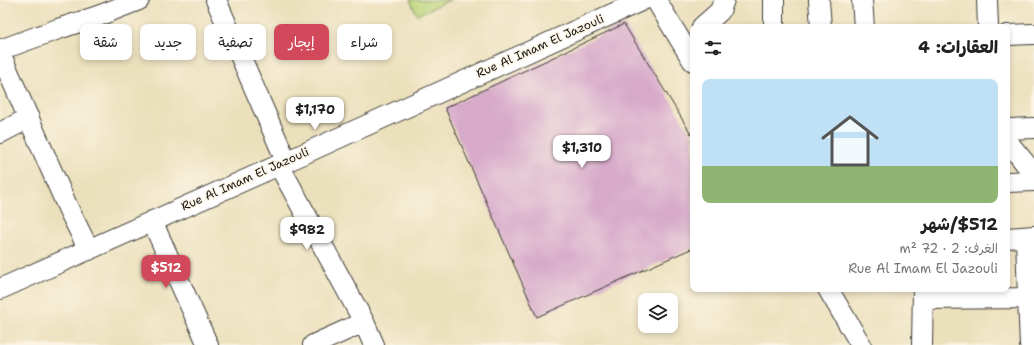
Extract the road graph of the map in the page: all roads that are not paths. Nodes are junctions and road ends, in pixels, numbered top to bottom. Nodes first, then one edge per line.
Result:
1 (139, 0) edge
2 (216, 0) edge
3 (643, 0) edge
4 (656, 0) edge
5 (724, 0) edge
6 (774, 0) edge
7 (819, 0) edge
8 (862, 0) edge
9 (987, 0) edge
10 (705, 24) edge
11 (774, 24) edge
12 (821, 24) edge
13 (864, 24) edge
14 (988, 24) edge
15 (1034, 34) edge
16 (1010, 35) edge
17 (688, 39) edge
18 (0, 51) edge
19 (29, 118) junction
20 (1034, 128) edge
21 (1010, 130) edge
22 (0, 133) edge
23 (1010, 145) edge
24 (282, 163) junction
25 (1034, 174) edge
26 (1034, 181) edge
27 (1010, 182) edge
28 (152, 221) junction
29 (1030, 237) edge
30 (1010, 238) edge
31 (89, 250) junction
32 (0, 289) edge
33 (830, 292) edge
34 (923, 294) edge
35 (1028, 298) junction
36 (364, 322) junction
37 (208, 345) edge
38 (313, 345) edge
39 (374, 345) edge
40 (861, 345) edge
41 (922, 345) edge
42 (1030, 345) edge

1 - 18 street
2 - 24 street
3 - 24 street, Rue Al Imam El Jazouli
4 - 17 street
5 - 10 street
6 - 11 street
7 - 12 street
8 - 13 street
9 - 14 street
15 - 16 street
18 - 19 street
19 - 22 street
19 - 31 street
20 - 21 street
23 - 25 street
24 - 28 street, Rue Al Imam El Jazouli
24 - 36 street
26 - 27 street
28 - 31 street, Rue Al Imam El Jazouli
28 - 37 street
29 - 30 street
29 - 35 street
31 - 32 street, Rue Al Imam El Jazouli
33 - 40 street
34 - 35 street
34 - 41 street
35 - 42 street
36 - 38 street
36 - 39 street

